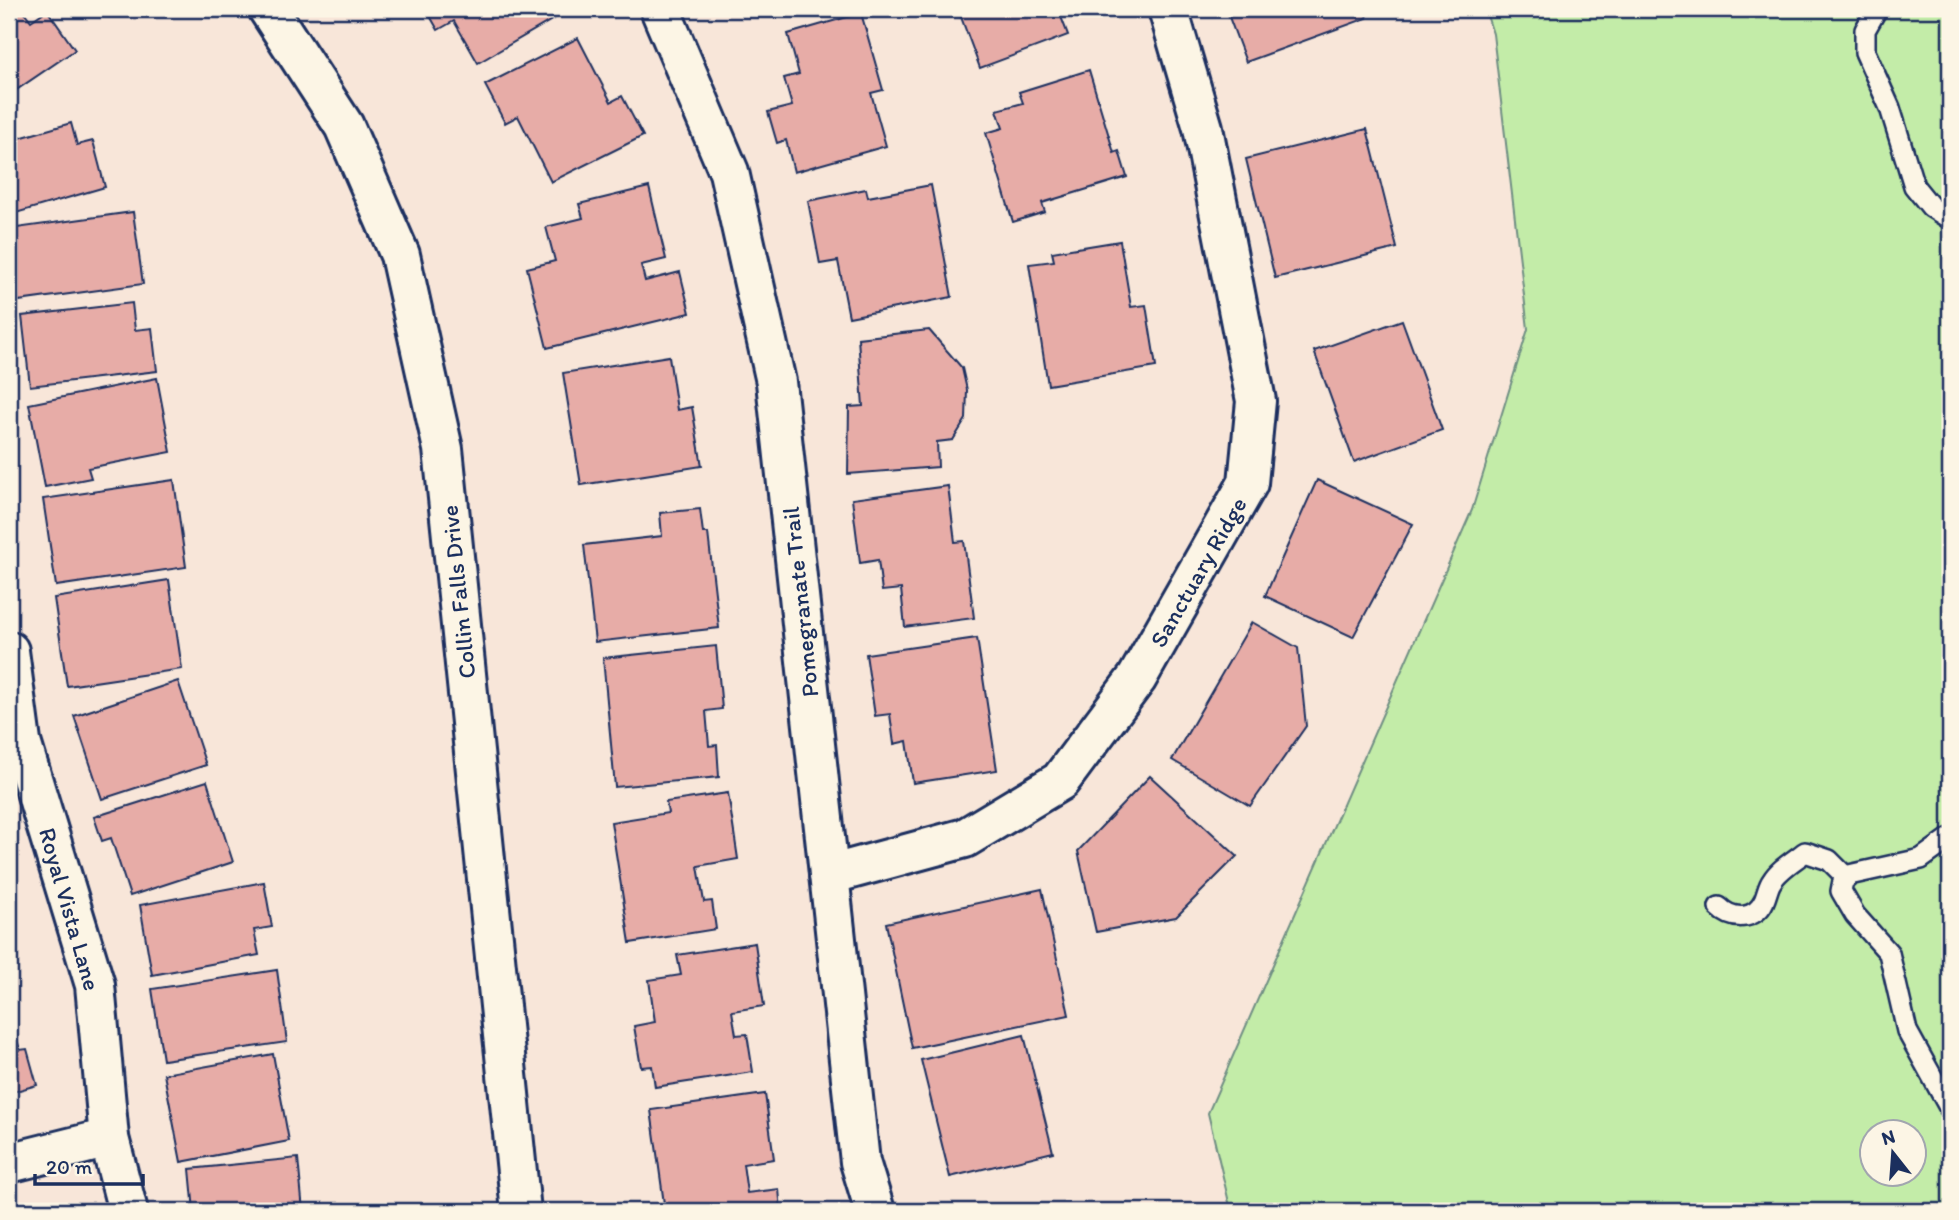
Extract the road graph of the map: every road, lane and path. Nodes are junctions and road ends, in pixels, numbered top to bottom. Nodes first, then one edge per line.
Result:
1 (268, 9) edge
2 (660, 9) edge
3 (1168, 9) edge
4 (1877, 9) edge
5 (1950, 219) edge
6 (9, 651) edge
7 (1950, 838) edge
8 (829, 875) junction
9 (1847, 878) junction
10 (1719, 906) dead end
11 (1950, 1109) edge
12 (109, 1138) junction
13 (9, 1163) edge
14 (128, 1211) edge
15 (521, 1211) edge
16 (875, 1211) edge

1 - 15 street, Collin Falls Drive
2 - 8 street, Pomegranate Trail
3 - 8 street, Sanctuary Ridge
4 - 5 lane
6 - 12 street, Royal Vista Lane
7 - 9 lane
8 - 16 street, Pomegranate Trail
9 - 10 lane
9 - 11 lane
12 - 13 street
12 - 14 street, Royal Vista Lane

